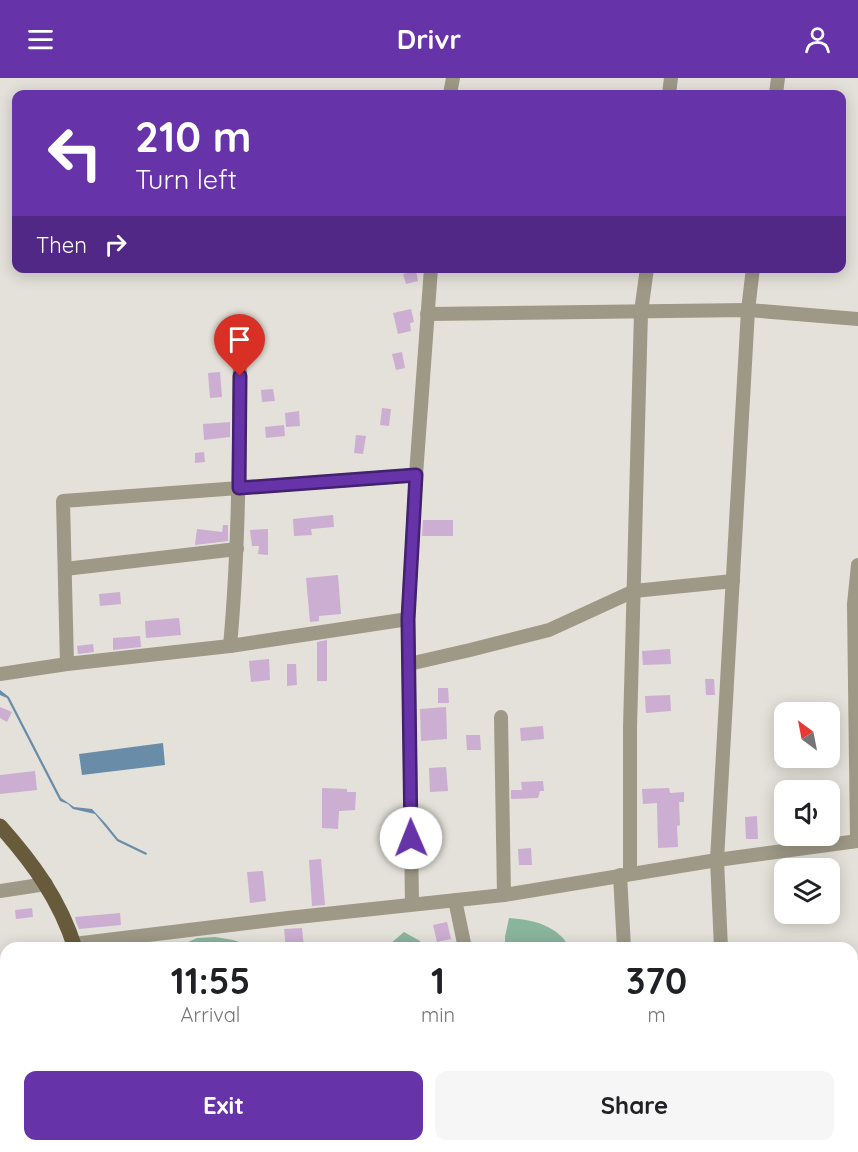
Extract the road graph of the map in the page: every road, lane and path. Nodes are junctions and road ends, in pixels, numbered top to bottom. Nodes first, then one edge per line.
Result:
1 (431, 273) edge
2 (646, 273) edge
3 (752, 273) edge
4 (748, 310) junction
5 (641, 312) junction
6 (427, 314) junction
7 (858, 319) edge
8 (240, 353) dead end
9 (416, 475) junction
10 (239, 488) junction
11 (237, 549) junction
12 (858, 565) edge
13 (65, 568) junction
14 (732, 581) junction
15 (634, 591) junction
16 (408, 619) junction
17 (230, 646) junction
18 (67, 664) junction
19 (409, 664) junction
20 (0, 674) edge
21 (501, 717) dead end
22 (0, 826) edge
23 (858, 841) edge
24 (717, 860) junction
25 (625, 874) junction
26 (46, 884) junction
27 (0, 891) edge
28 (504, 895) junction
29 (455, 900) junction
30 (412, 904) junction
31 (72, 942) edge
32 (106, 942) edge
33 (464, 942) edge
34 (624, 942) edge
35 (721, 942) edge

1 - 6 street
2 - 5 street
3 - 4 street
4 - 5 street
4 - 7 street
4 - 14 street
5 - 6 street
5 - 15 street
6 - 9 street
8 - 10 street
9 - 10 street
9 - 16 street
10 - 11 street
10 - 13 street
11 - 13 street
11 - 17 street
12 - 23 street
13 - 18 street
14 - 15 street
14 - 24 street
15 - 19 street
15 - 25 street
16 - 17 street
16 - 19 street
17 - 18 street
18 - 20 street
19 - 30 street
21 - 28 street
22 - 26 main road
23 - 24 street
24 - 25 street
24 - 35 street
25 - 28 street
25 - 34 street
26 - 27 street
26 - 31 main road
28 - 29 street
29 - 30 street
29 - 33 street
30 - 32 street

